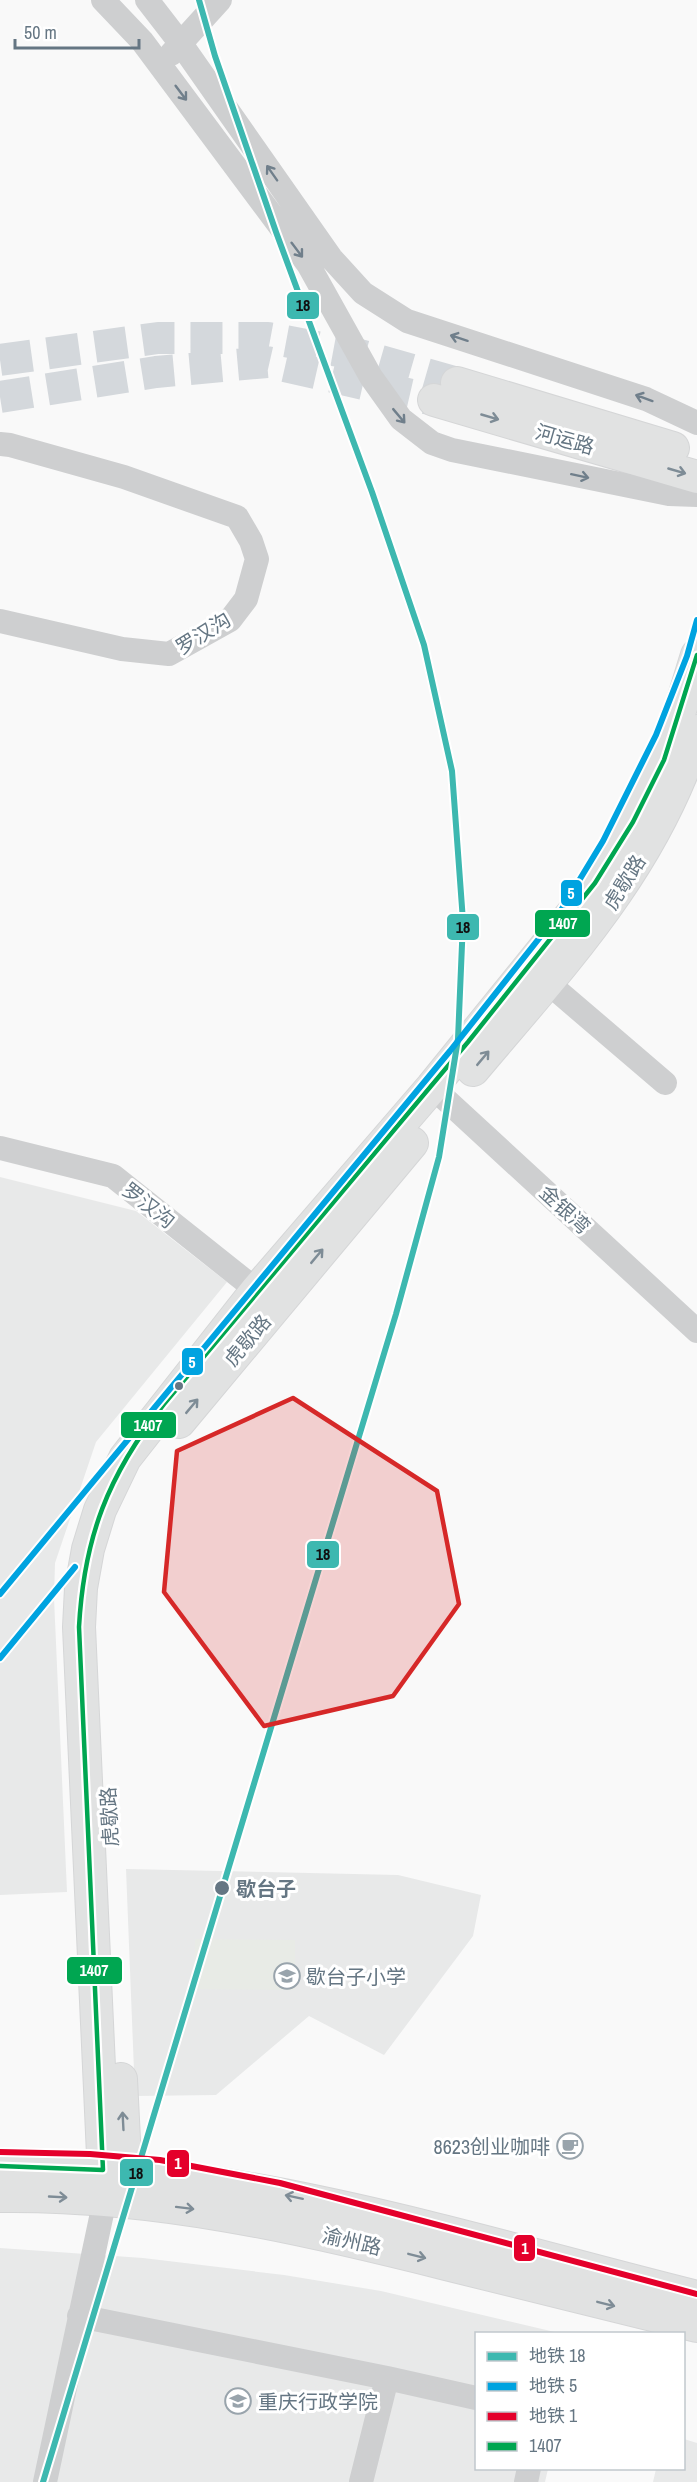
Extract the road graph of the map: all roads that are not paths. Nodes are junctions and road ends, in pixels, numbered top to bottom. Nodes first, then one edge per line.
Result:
1 (104, 0) edge
2 (147, 0) edge
3 (220, 0) edge
4 (182, 44) junction
5 (159, 65) junction
6 (406, 321) junction
7 (348, 335) junction
8 (697, 423) edge
9 (0, 444) edge
10 (690, 450) edge
11 (697, 477) edge
12 (697, 495) edge
13 (0, 621) edge
14 (697, 655) edge
15 (697, 731) edge
16 (547, 982) junction
17 (665, 1083) dead end
18 (440, 1094) junction
19 (0, 1148) edge
20 (266, 1298) junction
21 (697, 1331) edge
22 (0, 2166) edge
23 (115, 2185) junction
24 (0, 2196) edge
25 (697, 2297) edge
26 (80, 2316) junction
27 (697, 2326) edge
28 (387, 2378) junction
29 (475, 2398) edge
30 (45, 2482) edge
31 (361, 2482) edge

1 - 5 street
2 - 4 street
3 - 4 street
4 - 5 street
6 -> 4 street
5 -> 7 street
6 - 7 street
8 -> 6 street
7 -> 12 street
9 - 13 street, 罗汉沟
10 -> 11 main road, 河运路
14 - 18 main road, 虎歇路
15 - 16 main road, 虎歇路
16 - 17 street
18 -> 16 main road, 虎歇路
18 - 20 main road, 虎歇路
18 - 21 street, 金银湾
19 - 20 street, 罗汉沟
20 - 23 main road, 虎歇路
22 - 23 main road, 渝州路
24 -> 23 main road, 渝州路
25 -> 23 main road, 渝州路
23 - 26 street
23 -> 27 main road, 渝州路
26 - 28 street
26 - 30 street
28 - 29 street
28 - 31 street

